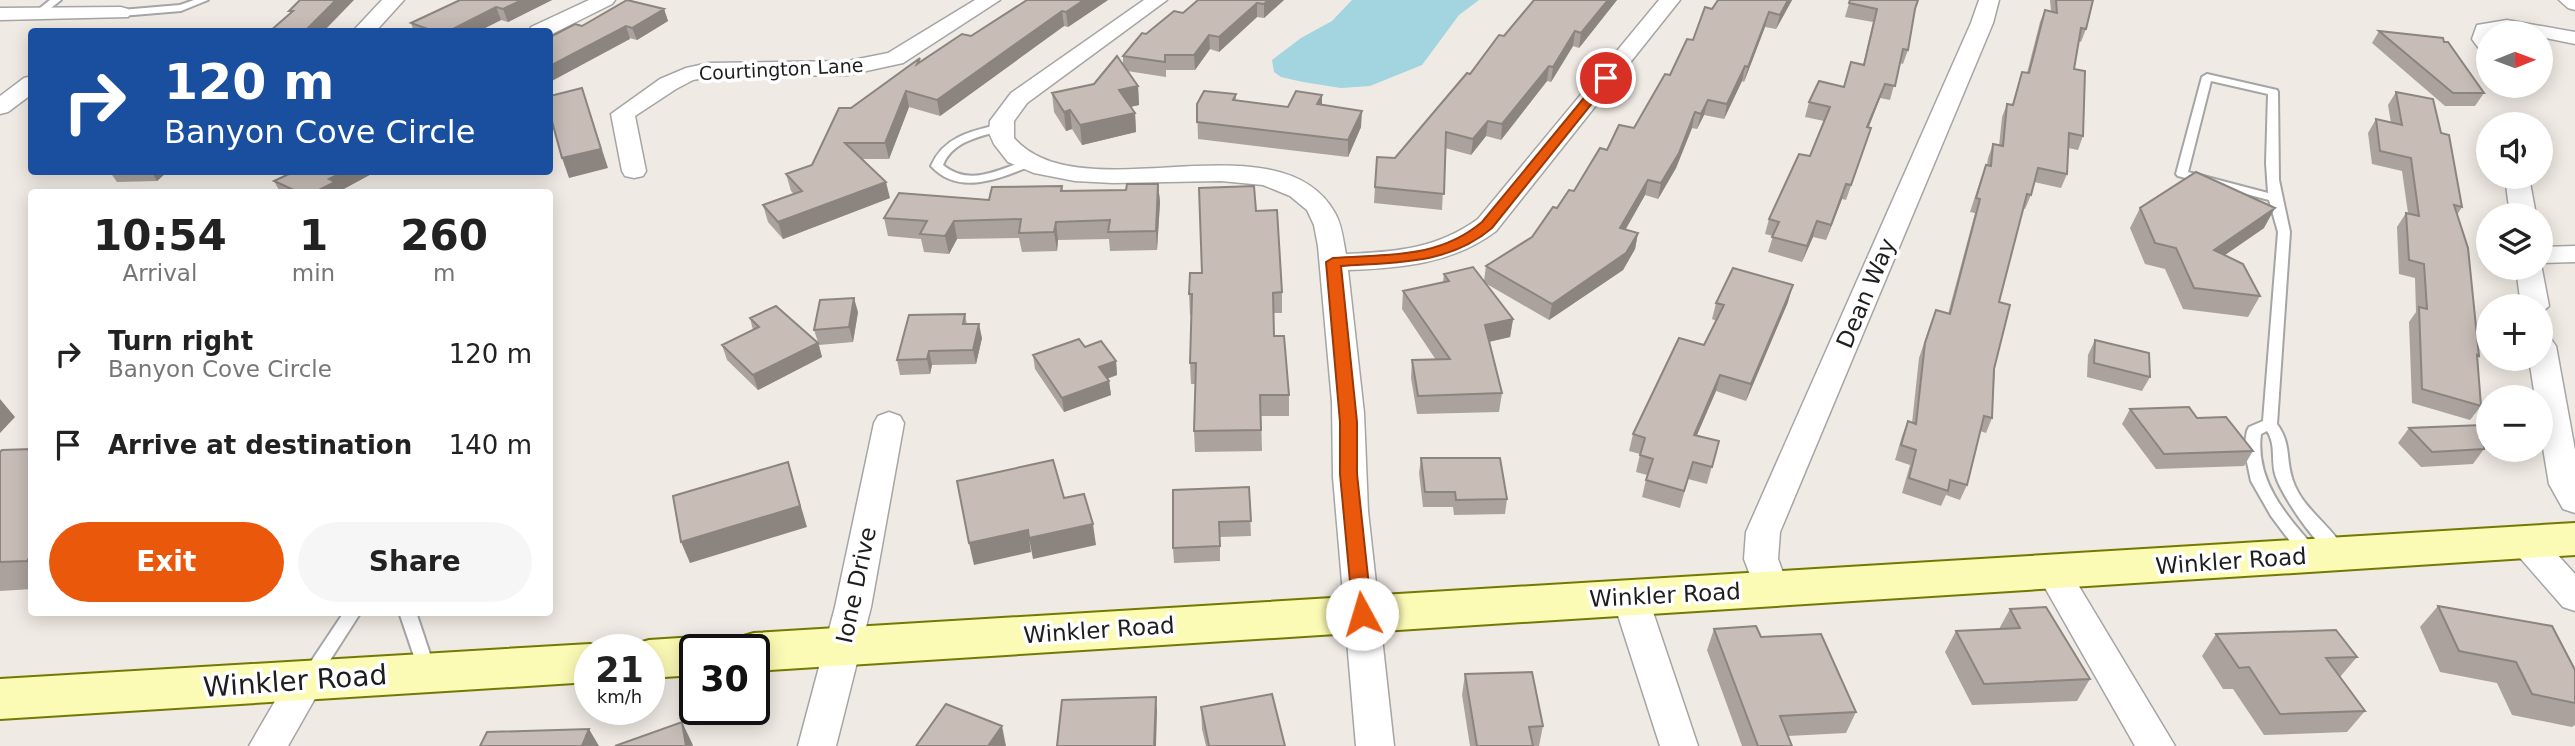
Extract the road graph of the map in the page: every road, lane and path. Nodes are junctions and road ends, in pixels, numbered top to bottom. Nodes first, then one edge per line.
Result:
1 (56, 0) edge
2 (203, 0) edge
3 (394, 0) edge
4 (605, 0) edge
5 (990, 0) edge
6 (1157, 0) edge
7 (1670, 0) edge
8 (1989, 0) edge
9 (2569, 0) edge
10 (2575, 4) edge
11 (129, 7) edge
12 (0, 14) edge
13 (38, 14) junction
14 (102, 28) edge
15 (366, 28) edge
16 (547, 28) edge
17 (2553, 34) edge
18 (2575, 38) edge
19 (28, 86) edge
20 (0, 107) edge
21 (1001, 127) junction
22 (1029, 163) junction
23 (634, 171) dead end
24 (2275, 198) junction
25 (2575, 254) edge
26 (2553, 255) edge
27 (1333, 262) junction
28 (2545, 371) edge
29 (889, 423) dead end
30 (2270, 424) junction
31 (2575, 501) edge
32 (2575, 539) edge
33 (2526, 542) junction
34 (2326, 555) junction
35 (2053, 572) junction
36 (1771, 589) junction
37 (1630, 597) junction
38 (2575, 597) edge
39 (1362, 614) junction
40 (350, 616) edge
41 (408, 616) edge
42 (843, 646) junction
43 (770, 651) edge
44 (574, 664) edge
45 (427, 673) junction
46 (306, 681) junction
47 (0, 699) edge
48 (268, 746) edge
49 (817, 746) edge
50 (1376, 746) edge
51 (1679, 746) edge
52 (2157, 746) edge

1 - 13 lane
2 - 11 lane
3 - 15 street
4 - 16 street
5 - 23 street, Courtington Lane
6 - 21 street
7 - 27 street
8 - 36 street, Dean Way
9 - 10 street
11 - 13 street
11 - 14 street
12 - 13 street
17 - 18 street
19 - 20 street
21 - 22 street
21 - 22 lane
22 - 27 street
24 - 24 lane
24 - 30 lane
25 - 26 street
27 - 39 street
28 - 31 street
29 - 42 street, Ione Drive
30 - 34 lane
30 - 34 lane
32 - 33 street, Winkler Road
33 - 34 street, Winkler Road
33 - 38 street
34 - 35 street, Winkler Road
35 - 36 street, Winkler Road
35 - 52 street
36 - 37 street, Winkler Road
37 - 39 street, Winkler Road
37 - 51 street
39 - 42 street, Winkler Road
39 - 50 street
40 - 46 lane
41 - 45 lane
42 - 43 street, Winkler Road
42 - 49 street, Ione Drive
44 - 45 street, Winkler Road
45 - 46 street, Winkler Road
46 - 47 street, Winkler Road
46 - 48 street

